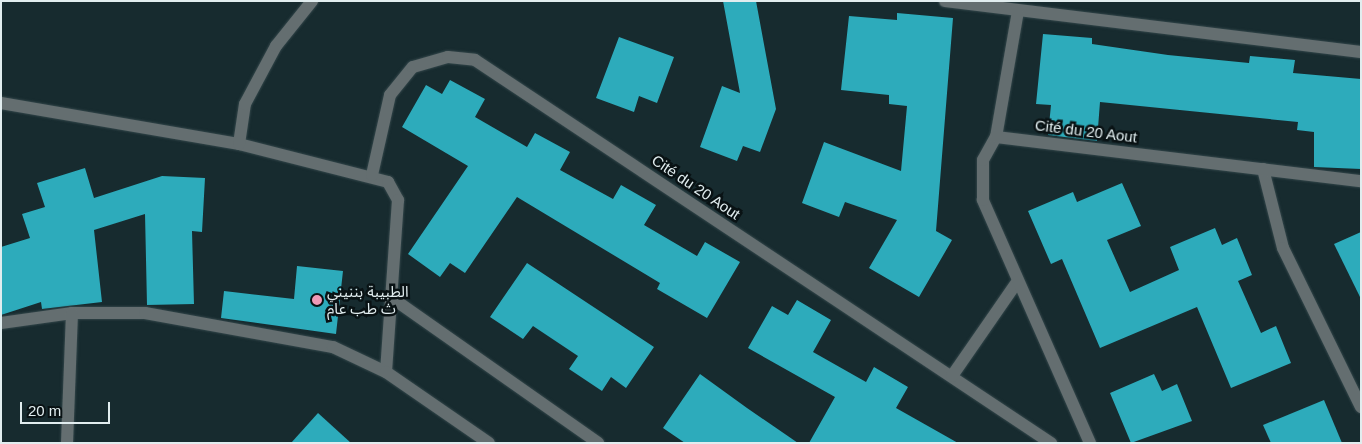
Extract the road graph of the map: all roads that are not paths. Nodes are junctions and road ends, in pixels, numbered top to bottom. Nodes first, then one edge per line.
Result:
1 (312, 1) edge
2 (945, 1) edge
3 (1018, 11) junction
4 (1361, 52) edge
5 (1, 103) edge
6 (996, 137) junction
7 (239, 144) junction
8 (1263, 169) junction
9 (372, 175) junction
10 (1361, 181) edge
11 (1017, 282) junction
12 (392, 298) junction
13 (72, 313) junction
14 (1, 323) edge
15 (386, 372) junction
16 (952, 376) junction
17 (1361, 407) edge
18 (67, 443) edge
19 (490, 443) edge
20 (598, 443) edge
21 (1051, 443) edge
22 (1090, 443) edge

1 - 7 street
2 - 3 street
3 - 4 street
3 - 6 street
5 - 7 street
6 - 8 street, Cité du 20 Aout
6 - 11 street
7 - 9 street
8 - 10 street, Cité du 20 Aout
8 - 17 street
9 - 12 street
9 - 16 street, Cité du 20 Aout
11 - 16 street
11 - 22 street
12 - 15 street
12 - 20 street
13 - 14 street
13 - 15 street
13 - 18 street
15 - 19 street
16 - 21 street, Cité du 20 Aout

